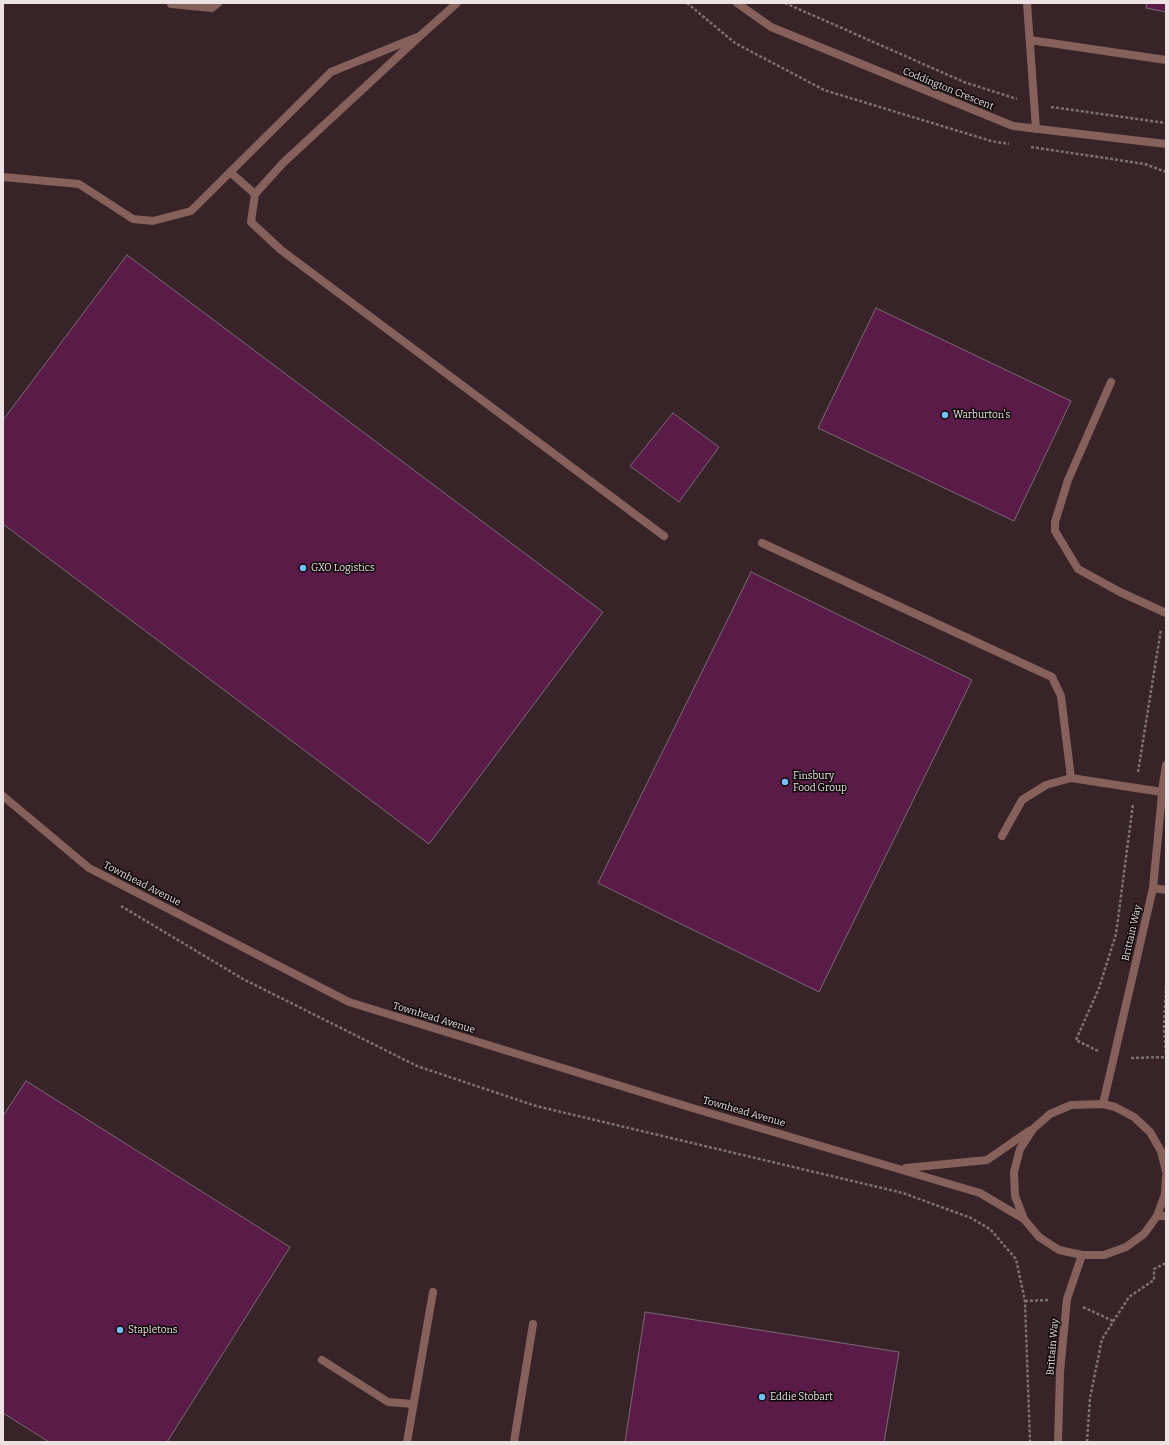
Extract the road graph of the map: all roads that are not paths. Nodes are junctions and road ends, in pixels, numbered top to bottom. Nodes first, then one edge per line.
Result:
1 (218, 3) edge
2 (457, 3) edge
3 (737, 3) edge
4 (1028, 3) edge
5 (171, 4) dead end
6 (420, 36) junction
7 (1030, 40) junction
8 (1166, 60) edge
9 (1036, 129) junction
10 (1166, 144) edge
11 (230, 172) junction
12 (3, 177) edge
13 (255, 194) junction
14 (1111, 382) dead end
15 (664, 536) dead end
16 (762, 543) dead end
17 (1165, 613) edge
18 (1166, 765) edge
19 (1071, 778) junction
20 (1162, 792) junction
21 (3, 796) edge
22 (1002, 836) dead end
23 (1153, 888) junction
24 (1166, 890) edge
25 (1104, 1104) junction
26 (1032, 1129) junction
27 (901, 1169) junction
28 (1166, 1171) edge
29 (1166, 1177) edge
30 (1157, 1216) junction
31 (1166, 1216) edge
32 (1024, 1219) junction
33 (1082, 1255) junction
34 (433, 1292) dead end
35 (533, 1324) dead end
36 (322, 1360) dead end
37 (413, 1404) junction
38 (407, 1442) edge
39 (514, 1442) edge
40 (1058, 1442) edge

1 - 5 street
2 - 6 street
3 - 9 street, Coddington Crescent
4 - 7 street
6 - 11 street
6 - 13 street
7 - 8 street
7 - 9 street
9 - 10 street, Coddington Crescent
11 - 12 street
11 - 13 street
13 - 15 street
14 - 17 street
16 - 19 street
18 - 20 street, Brittain Way
19 - 20 street
19 - 22 street
20 - 23 street, Brittain Way
21 - 27 street, Townhead Avenue
23 - 24 street
23 - 25 street, Brittain Way
25 - 26 street
25 - 28 street
26 - 27 street, Townhead Avenue
26 - 32 street
27 - 32 street, Townhead Avenue
29 - 30 street
30 - 31 street
30 - 33 street
32 - 33 street
33 - 40 street, Brittain Way
34 - 37 street
35 - 39 street
36 - 37 street
37 - 38 street

